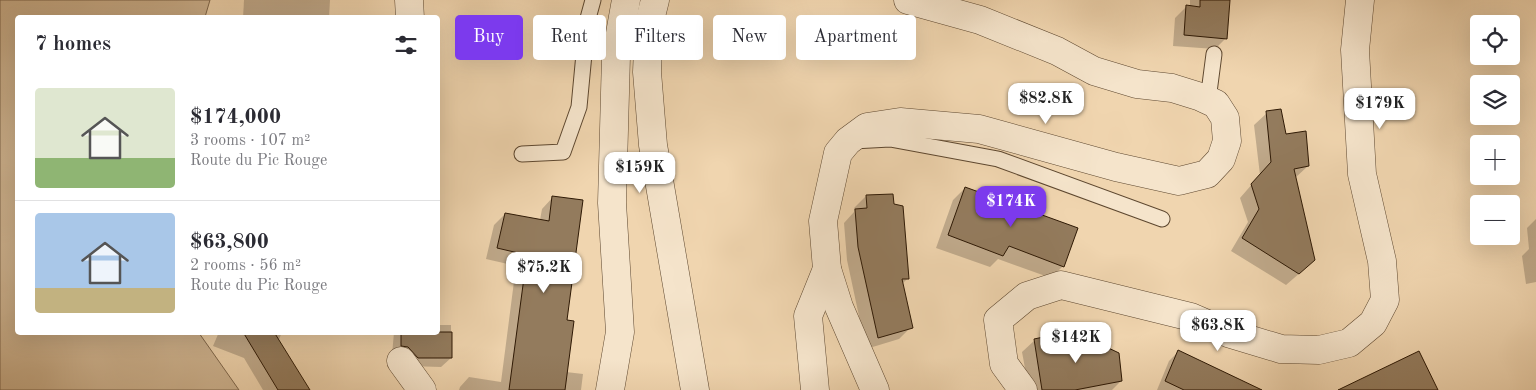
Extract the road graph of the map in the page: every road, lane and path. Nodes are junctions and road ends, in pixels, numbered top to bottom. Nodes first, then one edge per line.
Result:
1 (408, 0) edge
2 (593, 0) edge
3 (626, 0) edge
4 (655, 0) edge
5 (908, 0) edge
6 (1360, 0) edge
7 (410, 15) edge
8 (1214, 54) dead end
9 (1208, 100) junction
10 (848, 141) junction
11 (522, 154) dead end
12 (1162, 219) dead end
13 (828, 269) junction
14 (401, 361) dead end
15 (422, 390) edge
16 (610, 390) edge
17 (695, 390) edge
18 (815, 390) edge
19 (875, 390) edge
20 (1023, 390) edge

1 - 7 street
2 - 11 lane
3 - 16 street
4 - 17 street
5 - 9 street
6 - 20 street
8 - 9 lane
9 - 10 street
10 - 12 lane
10 - 13 street
13 - 18 street
13 - 19 street
14 - 15 street

